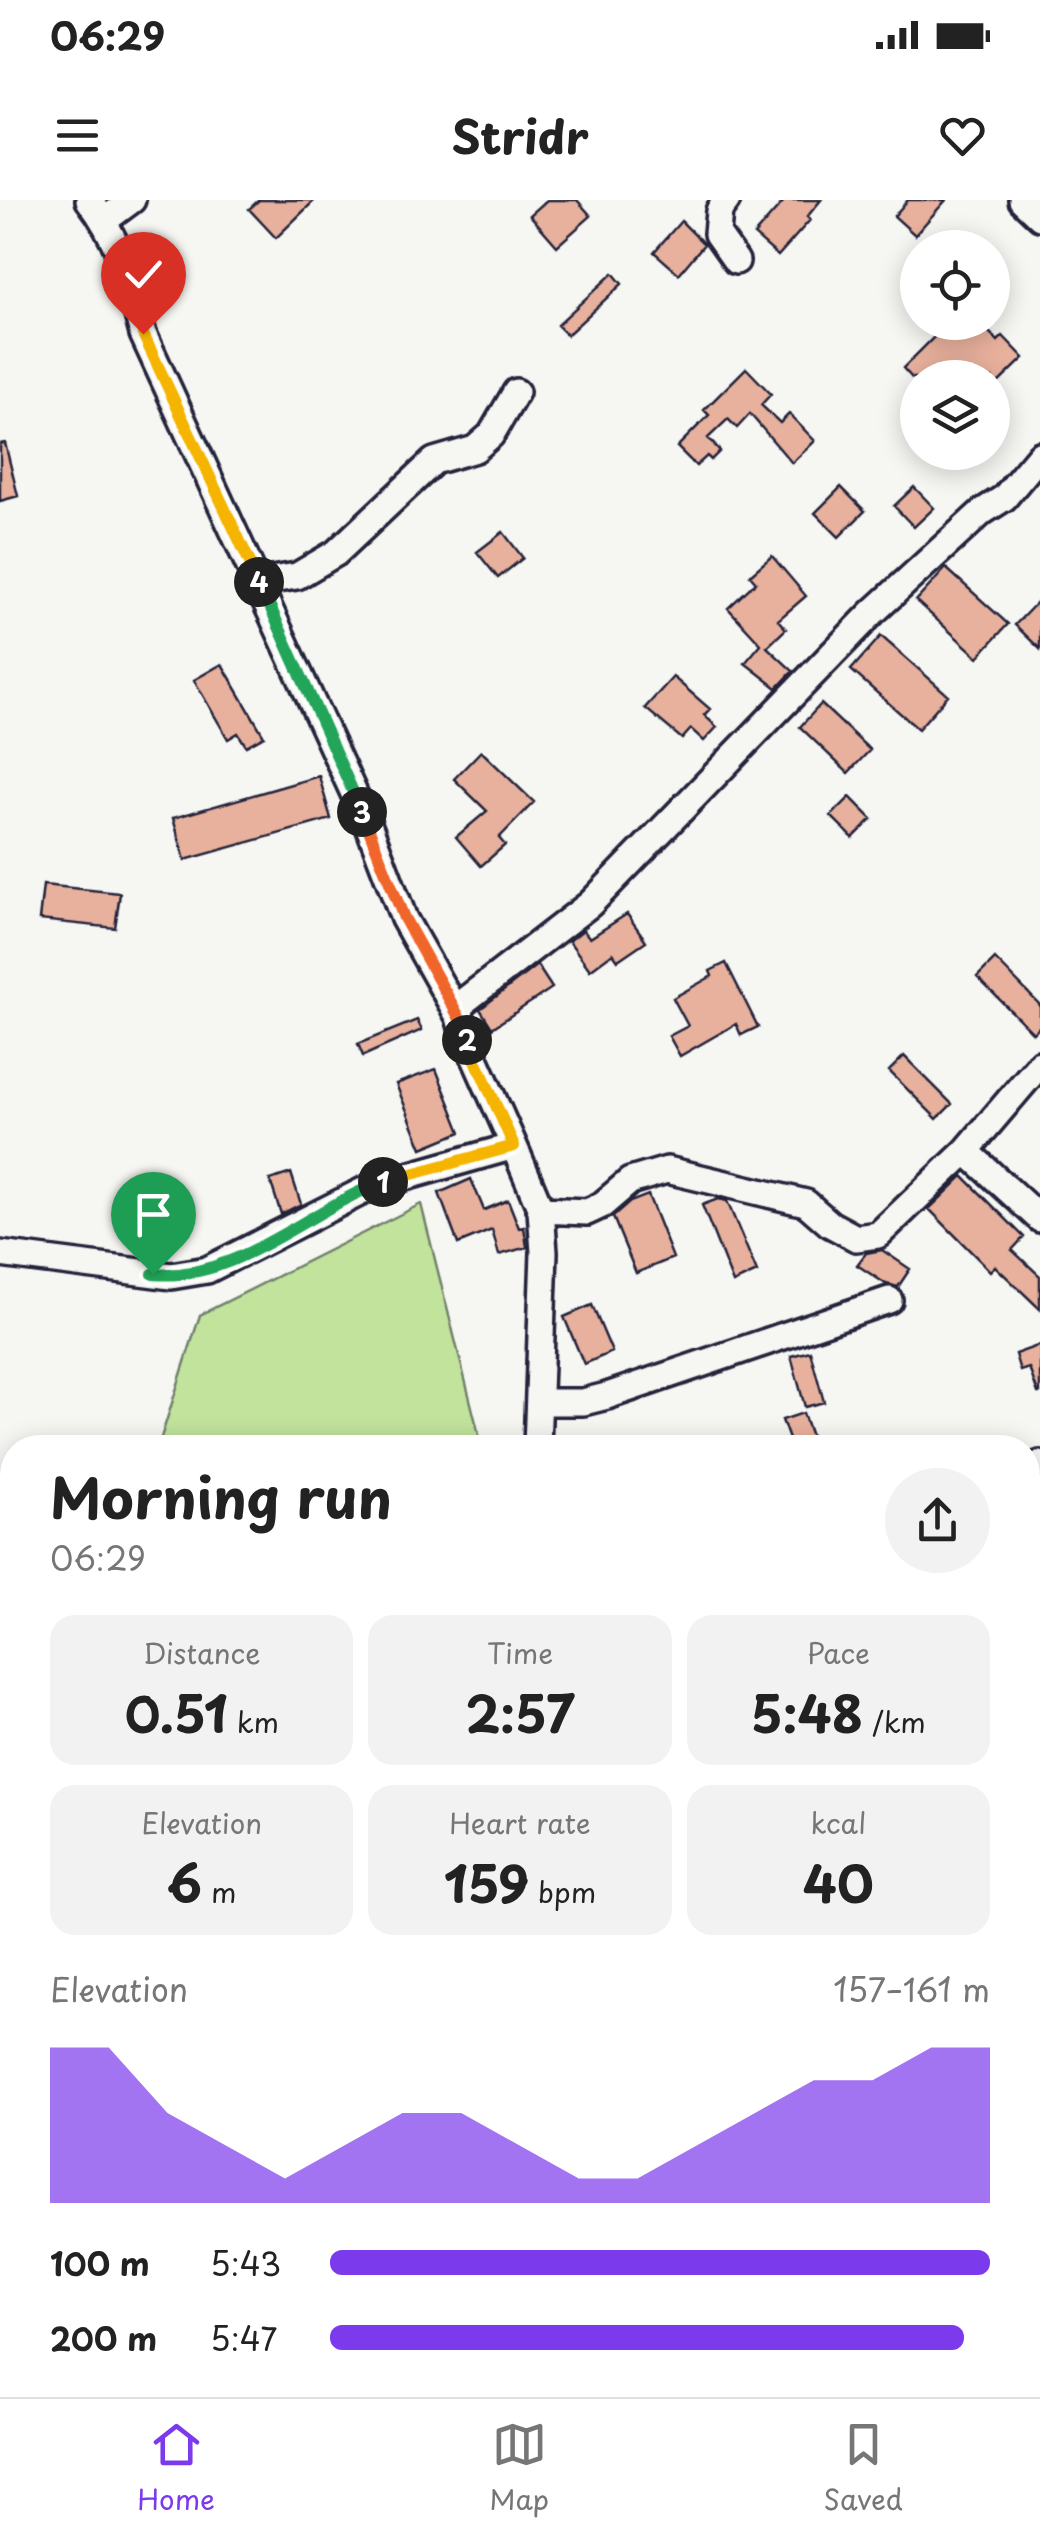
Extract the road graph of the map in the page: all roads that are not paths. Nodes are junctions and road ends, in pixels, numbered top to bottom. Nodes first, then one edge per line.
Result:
1 (132, 200) edge
2 (727, 200) edge
3 (1022, 200) edge
4 (97, 210) edge
5 (1040, 217) edge
6 (736, 261) dead end
7 (516, 392) dead end
8 (1040, 455) edge
9 (258, 582) junction
10 (459, 1017) junction
11 (1040, 1064) edge
12 (514, 1146) junction
13 (966, 1150) junction
14 (541, 1210) junction
15 (1040, 1220) edge
16 (0, 1254) edge
17 (888, 1300) dead end
18 (541, 1402) junction
19 (539, 1435) edge

1 - 4 street
2 - 6 street
3 - 5 street
4 - 9 street
7 - 9 street
8 - 10 street
9 - 10 street
10 - 12 street
11 - 13 street
12 - 14 street
12 - 16 street
13 - 14 street
13 - 15 street
14 - 18 street
17 - 18 street
18 - 19 street

